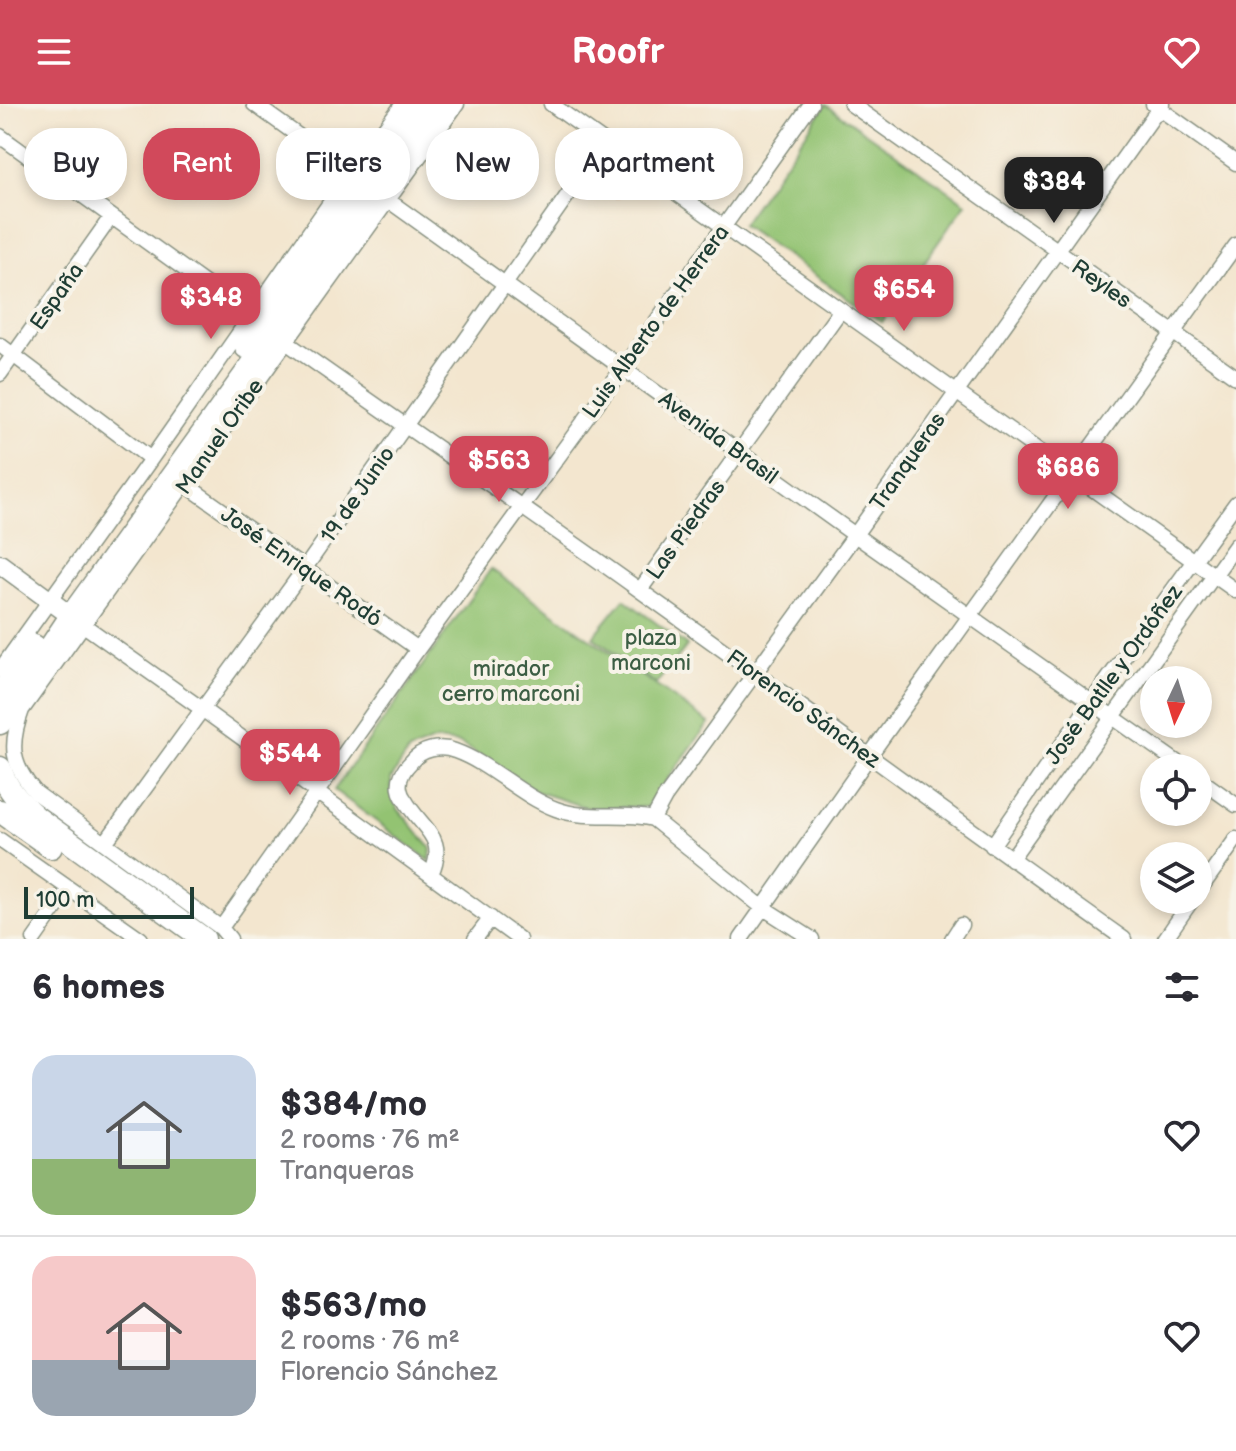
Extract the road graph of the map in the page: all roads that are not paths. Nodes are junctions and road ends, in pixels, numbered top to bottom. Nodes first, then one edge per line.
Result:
1 (254, 104) edge
2 (403, 104) edge
3 (551, 104) edge
4 (811, 104) edge
5 (851, 104) edge
6 (437, 105) edge
7 (1158, 105) edge
8 (287, 128) edge
9 (393, 128) edge
10 (585, 128) edge
11 (0, 136) edge
12 (410, 137) edge
13 (1236, 163) edge
14 (356, 200) edge
15 (359, 200) edge
16 (361, 200) edge
17 (386, 200) edge
18 (564, 200) edge
19 (686, 200) edge
20 (111, 217) junction
21 (723, 226) junction
22 (1236, 245) edge
23 (1057, 251) junction
24 (505, 285) junction
25 (840, 311) junction
26 (251, 317) junction
27 (1173, 333) junction
28 (286, 342) junction
29 (0, 345) edge
30 (14, 355) junction
31 (623, 368) junction
32 (0, 374) edge
33 (1236, 377) edge
34 (956, 392) junction
35 (405, 427) junction
36 (740, 452) junction
37 (151, 459) junction
38 (1072, 474) junction
39 (185, 484) junction
40 (1236, 503) edge
41 (522, 506) junction
42 (855, 535) junction
43 (1236, 545) edge
44 (1195, 561) junction
45 (0, 564) edge
46 (305, 568) junction
47 (1214, 575) junction
48 (640, 590) junction
49 (1236, 591) edge
50 (66, 613) junction
51 (970, 615) junction
52 (418, 649) junction
53 (0, 670) edge
54 (754, 672) junction
55 (0, 694) edge
56 (1092, 701) junction
57 (202, 709) junction
58 (1112, 716) junction
59 (0, 723) edge
60 (1165, 754) edge
61 (870, 755) junction
62 (0, 768) edge
63 (1212, 788) edge
64 (316, 793) junction
65 (1236, 805) edge
66 (0, 811) edge
67 (653, 819) junction
68 (1236, 839) edge
69 (0, 840) edge
70 (105, 843) junction
71 (992, 846) junction
72 (1011, 859) junction
73 (1212, 872) edge
74 (431, 874) junction
75 (69, 889) junction
76 (762, 907) junction
77 (1182, 914) edge
78 (491, 918) junction
79 (961, 925) dead end
80 (218, 935) edge
81 (34, 939) edge
82 (141, 939) edge
83 (183, 939) edge
84 (475, 939) edge
85 (519, 939) edge
86 (741, 939) edge
87 (812, 939) edge
88 (952, 939) edge
89 (1124, 939) edge
90 (1165, 939) edge

1 - 8 street, Avenida Brasil
2 - 9 street
3 - 10 street
4 - 21 street, Luis Alberto de Herrera
5 - 23 street, Reyles
6 - 12 highway, Manuel Oribe
7 - 13 street
7 - 23 street, Tranqueras
11 - 20 street
14 - 26 street
15 - 50 highway, Manuel Oribe
16 - 28 street, Manuel Oribe
17 - 24 street, Avenida Brasil
18 - 24 street, 19 de Junio
19 - 21 street
20 - 26 street
20 - 30 street, España
21 - 25 street
21 - 31 street, Luis Alberto de Herrera
22 - 27 street
23 - 27 street, Reyles
23 - 34 street, Tranqueras
24 - 31 street, Avenida Brasil
24 - 35 street, 19 de Junio
25 - 34 street
25 - 36 street, Las Piedras
26 - 37 street
27 - 33 street, Reyles
27 - 38 street
28 - 35 street, Florencio Sánchez
28 - 39 street, Manuel Oribe
29 - 30 street
30 - 32 street, España
30 - 37 street
31 - 36 street, Avenida Brasil
31 - 41 street, Luis Alberto de Herrera
34 - 38 street
34 - 42 street, Tranqueras
35 - 41 street, Florencio Sánchez
35 - 46 street, 19 de Junio
36 - 42 street, Avenida Brasil
36 - 48 street, Las Piedras
37 - 50 street
38 - 44 street
38 - 51 street
39 - 46 street, José Enrique Rodó
39 - 50 street, Manuel Oribe
40 - 44 street, José Batlle y Ordóñez
41 - 48 street, Florencio Sánchez
41 - 52 street, Luis Alberto de Herrera
42 - 51 street, Avenida Brasil
42 - 54 street, Tranqueras
43 - 47 street, José Batlle y Ordóñez
44 - 47 street
44 - 56 street, José Batlle y Ordóñez
45 - 50 main road
46 - 52 street, José Enrique Rodó
46 - 57 street, 19 de Junio
47 - 49 street
47 - 58 street, José Batlle y Ordóñez
48 - 54 street, Florencio Sánchez
50 - 53 street
50 - 55 highway, Manuel Oribe
50 - 57 street
50 - 59 highway, Manuel Oribe
50 - 70 street, Manuel Oribe
51 - 56 street, Avenida Brasil
51 - 61 street
52 - 64 street, Luis Alberto de Herrera
54 - 61 street, Florencio Sánchez
54 - 67 street, Tranqueras
56 - 58 street, Avenida Brasil
56 - 71 street, José Batlle y Ordóñez
57 - 64 street
57 - 70 street, 19 de Junio
58 - 60 street, Avenida Brasil
58 - 72 street, José Batlle y Ordóñez
61 - 71 street, Florencio Sánchez
61 - 76 street
62 - 80 highway
63 - 65 street
64 - 74 street
64 - 80 street, Luis Alberto de Herrera
66 - 83 highway
67 - 74 street
67 - 76 street
68 - 73 street
69 - 75 street
70 - 80 street
71 - 72 street, Florencio Sánchez
72 - 89 street, Florencio Sánchez
74 - 78 street
75 - 81 street
75 - 82 street
76 - 86 street
76 - 87 street
77 - 90 street
78 - 84 street
78 - 85 street
79 - 88 street

